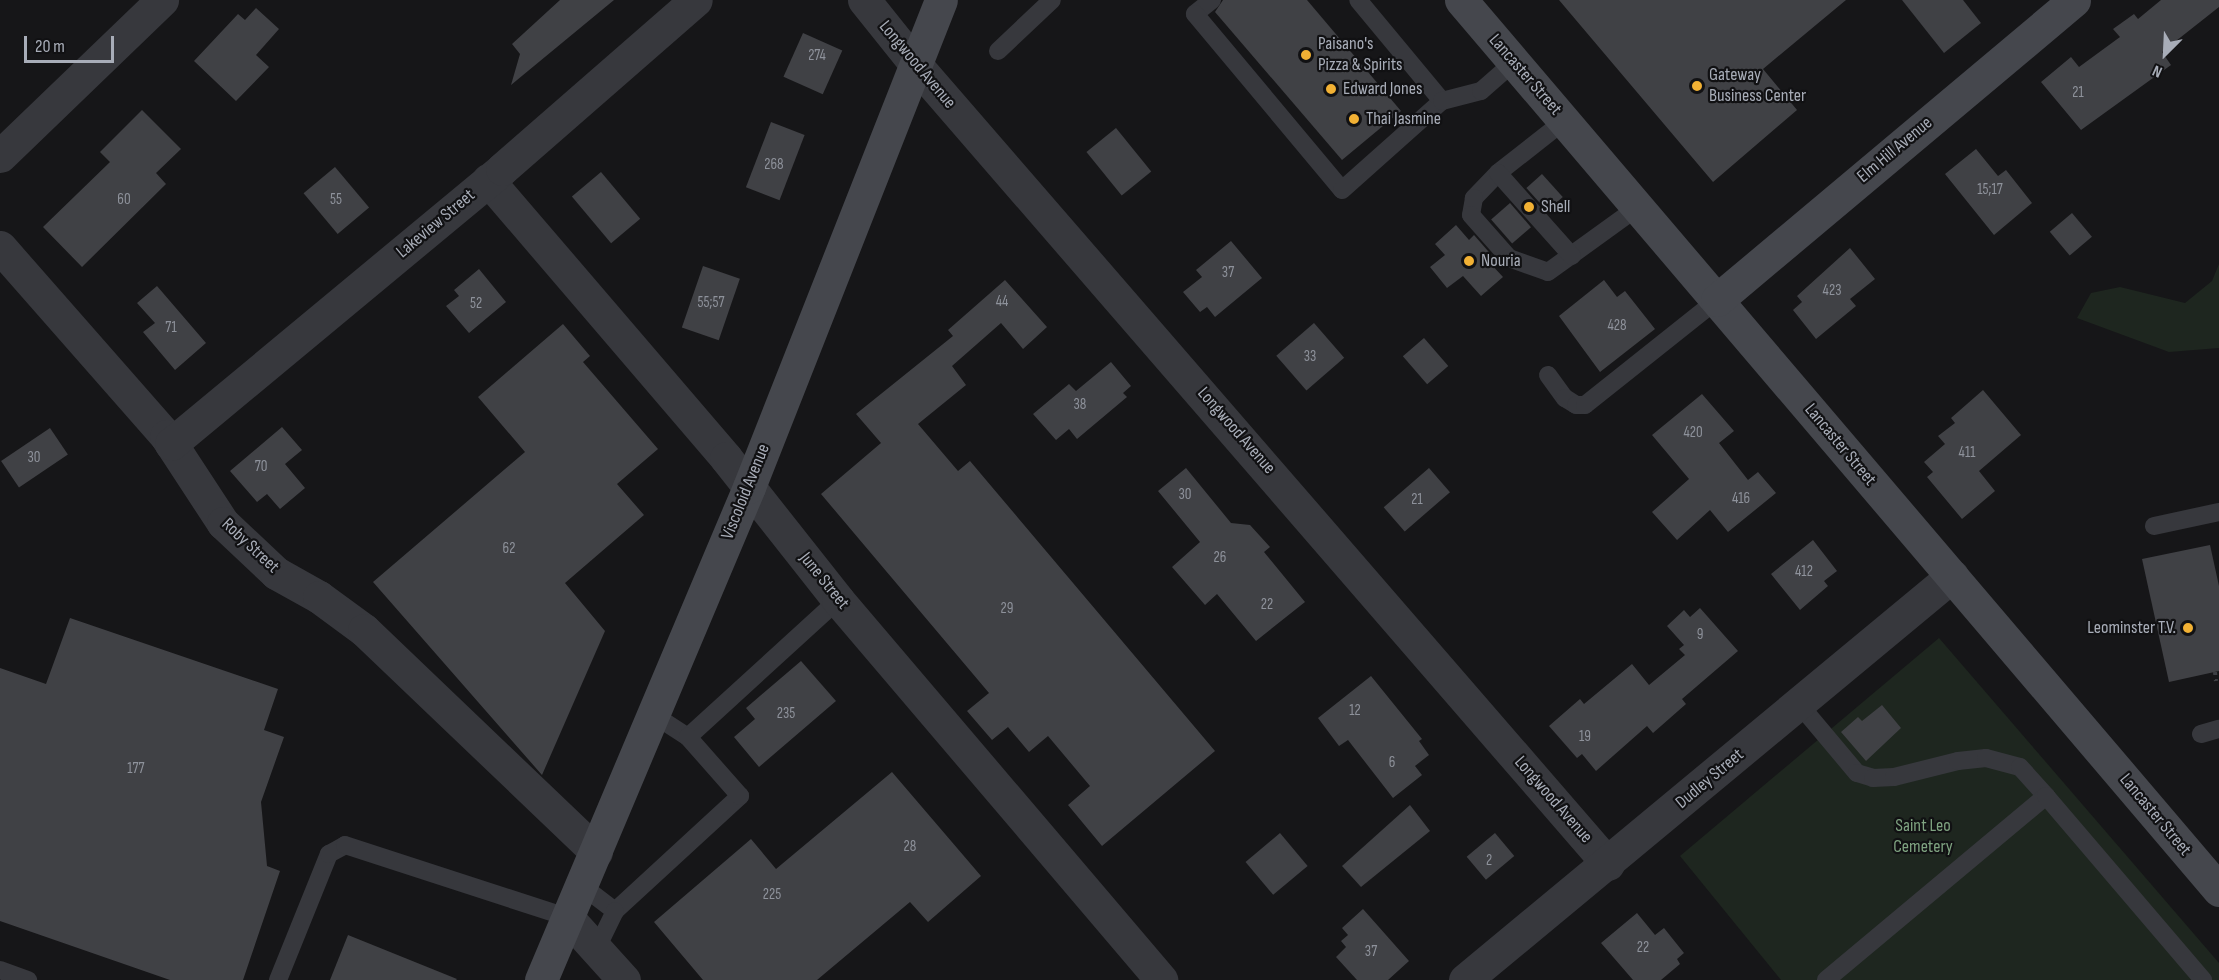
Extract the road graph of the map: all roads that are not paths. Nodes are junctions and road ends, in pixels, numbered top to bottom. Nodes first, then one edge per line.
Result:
1 (162, 0) edge
2 (696, 0) edge
3 (864, 0) edge
4 (941, 0) edge
5 (1052, 0) edge
6 (1212, 0) edge
7 (1358, 0) edge
8 (1461, 0) edge
9 (2073, 0) edge
10 (998, 51) dead end
11 (1514, 62) junction
12 (916, 66) junction
13 (1442, 101) junction
14 (1564, 121) junction
15 (0, 156) edge
16 (1498, 173) junction
17 (488, 180) junction
18 (1638, 207) junction
19 (0, 247) edge
20 (1572, 256) junction
21 (1717, 300) junction
22 (1548, 375) dead end
23 (171, 444) junction
24 (749, 487) junction
25 (2219, 512) edge
26 (2154, 526) dead end
27 (1952, 576) junction
28 (838, 600) junction
29 (1799, 704) junction
30 (654, 715) junction
31 (2219, 729) edge
32 (2201, 734) dead end
33 (688, 737) junction
34 (2046, 795) junction
35 (596, 852) junction
36 (1608, 864) junction
37 (581, 885) junction
38 (2219, 890) edge
39 (615, 911) junction
40 (567, 917) junction
41 (596, 950) junction
42 (0, 970) edge
43 (28, 980) edge
44 (278, 980) edge
45 (541, 980) edge
46 (624, 980) edge
47 (1161, 980) edge
48 (1465, 980) edge
49 (1826, 980) edge
50 (2203, 980) edge

1 - 15 street
2 - 17 street, Lakeview Street
3 - 12 street, Longwood Avenue
4 - 12 main road, Viscoloid Avenue
5 - 10 lane
6 - 13 lane
7 - 13 lane
8 - 11 main road, Lancaster Street
9 - 21 main road, Elm Hill Avenue
11 - 13 lane
11 - 14 main road, Lancaster Street
12 - 24 main road, Viscoloid Avenue
12 - 36 street, Longwood Avenue
14 - 16 lane
14 - 18 main road, Lancaster Street
16 - 20 lane
16 - 20 lane
17 - 23 street, Lakeview Street
17 - 24 street, June Street
18 - 20 lane
18 - 21 main road, Lancaster Street
19 - 23 street, Roby Street
21 - 22 lane
21 - 27 main road, Lancaster Street
23 - 35 street, Roby Street
24 - 28 street, June Street
24 - 30 main road, Viscoloid Avenue
25 - 26 lane
27 - 29 street, Dudley Street
27 - 38 main road, Lancaster Street
28 - 33 lane
28 - 47 street, June Street
29 - 34 lane
29 - 36 street, Dudley Street
30 - 33 lane
30 - 35 main road, Viscoloid Avenue
31 - 32 lane
33 - 39 lane
34 - 49 lane
34 - 50 lane
35 - 37 main road, Viscoloid Avenue
36 - 48 street, Dudley Street
37 - 39 lane
37 - 40 main road, Viscoloid Avenue
39 - 41 lane
40 - 41 street
40 - 44 lane
40 - 45 main road, Viscoloid Avenue
41 - 46 street
42 - 43 lane

